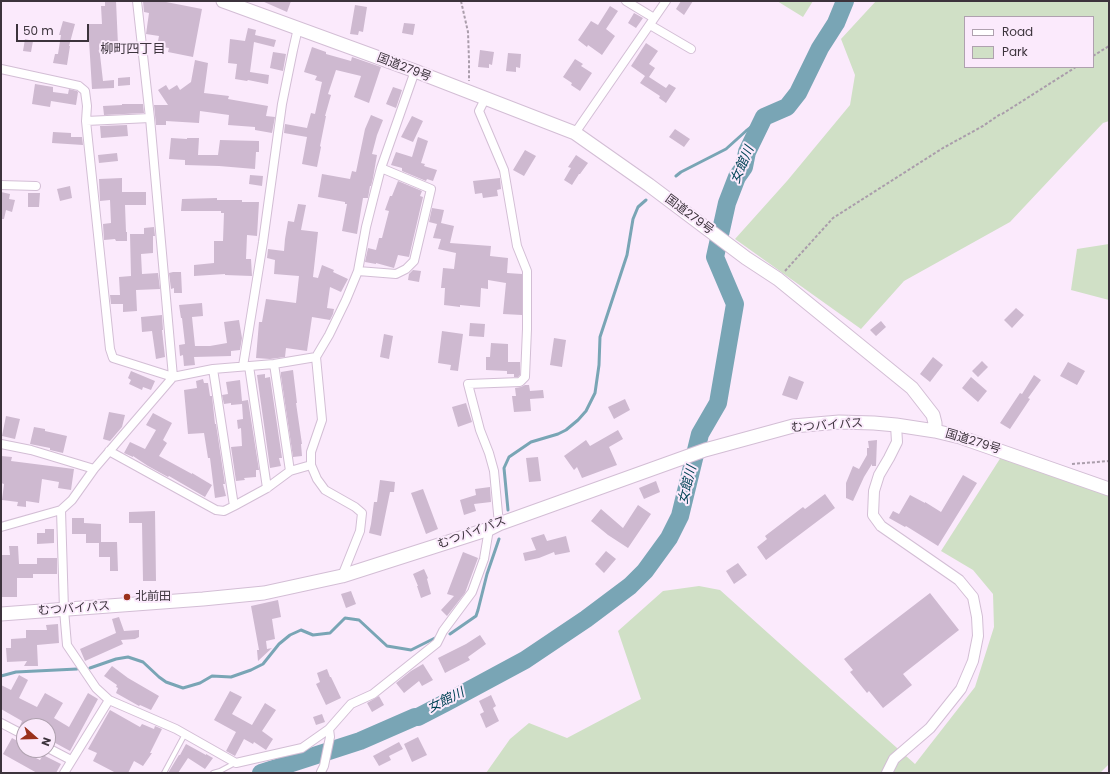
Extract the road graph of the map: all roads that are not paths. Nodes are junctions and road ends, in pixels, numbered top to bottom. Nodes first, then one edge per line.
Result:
1 (137, 1) edge
2 (223, 1) edge
3 (626, 1) edge
4 (666, 1) edge
5 (652, 21) junction
6 (298, 28) junction
7 (691, 49) dead end
8 (1, 69) edge
9 (415, 72) junction
10 (485, 99) junction
11 (150, 118) junction
12 (86, 121) junction
13 (575, 133) junction
14 (381, 168) junction
15 (1, 185) edge
16 (36, 186) dead end
17 (358, 271) junction
18 (316, 357) junction
19 (274, 364) junction
20 (246, 366) junction
21 (213, 369) junction
22 (173, 377) junction
23 (896, 425) junction
24 (935, 430) junction
25 (1, 444) edge
26 (109, 451) junction
27 (312, 465) junction
28 (94, 469) junction
29 (290, 471) junction
30 (267, 488) junction
31 (1109, 489) edge
32 (234, 506) junction
33 (61, 510) junction
34 (1, 527) edge
35 (494, 527) junction
36 (342, 576) junction
37 (64, 610) junction
38 (1, 614) edge
39 (109, 700) junction
40 (1, 723) edge
41 (16, 731) edge
42 (330, 733) junction
43 (185, 734) junction
44 (56, 752) edge
45 (71, 760) junction
46 (236, 763) junction
47 (321, 770) edge
48 (64, 773) edge
49 (164, 773) edge
50 (213, 773) edge
51 (887, 773) edge

1 - 11 street
2 - 6 highway, 国道279号
3 - 5 street
4 - 5 street
5 - 7 street
5 - 13 street
6 - 9 highway, 国道279号
6 - 20 street
8 - 12 street
9 - 10 highway, 国道279号
9 - 14 street
10 - 13 highway, 国道279号
10 - 35 street
11 - 12 street
11 - 22 street
12 - 22 street
13 - 24 highway, 国道279号
14 - 17 street
14 - 17 street
15 - 16 street
17 - 18 street
18 - 19 street
18 - 27 street
19 - 20 street
19 - 29 street
20 - 21 street
20 - 30 street
21 - 22 street
21 - 32 street
22 - 26 street
23 - 24 highway, むつバイパス
23 - 35 highway, むつバイパス
23 - 51 street
24 - 31 highway, 国道279号
25 - 28 street
26 - 28 street
26 - 32 street
27 - 29 street
27 - 36 street
28 - 33 street
29 - 30 street
30 - 32 street
33 - 34 street
33 - 37 street
35 - 36 highway, むつバイパス
35 - 42 street
36 - 37 highway, むつバイパス
37 - 38 highway, むつバイパス
37 - 39 street
39 - 43 street
39 - 45 street
40 - 41 street
42 - 46 street
42 - 47 street
43 - 46 street
43 - 49 lane
44 - 45 street
45 - 48 street
46 - 50 lane

